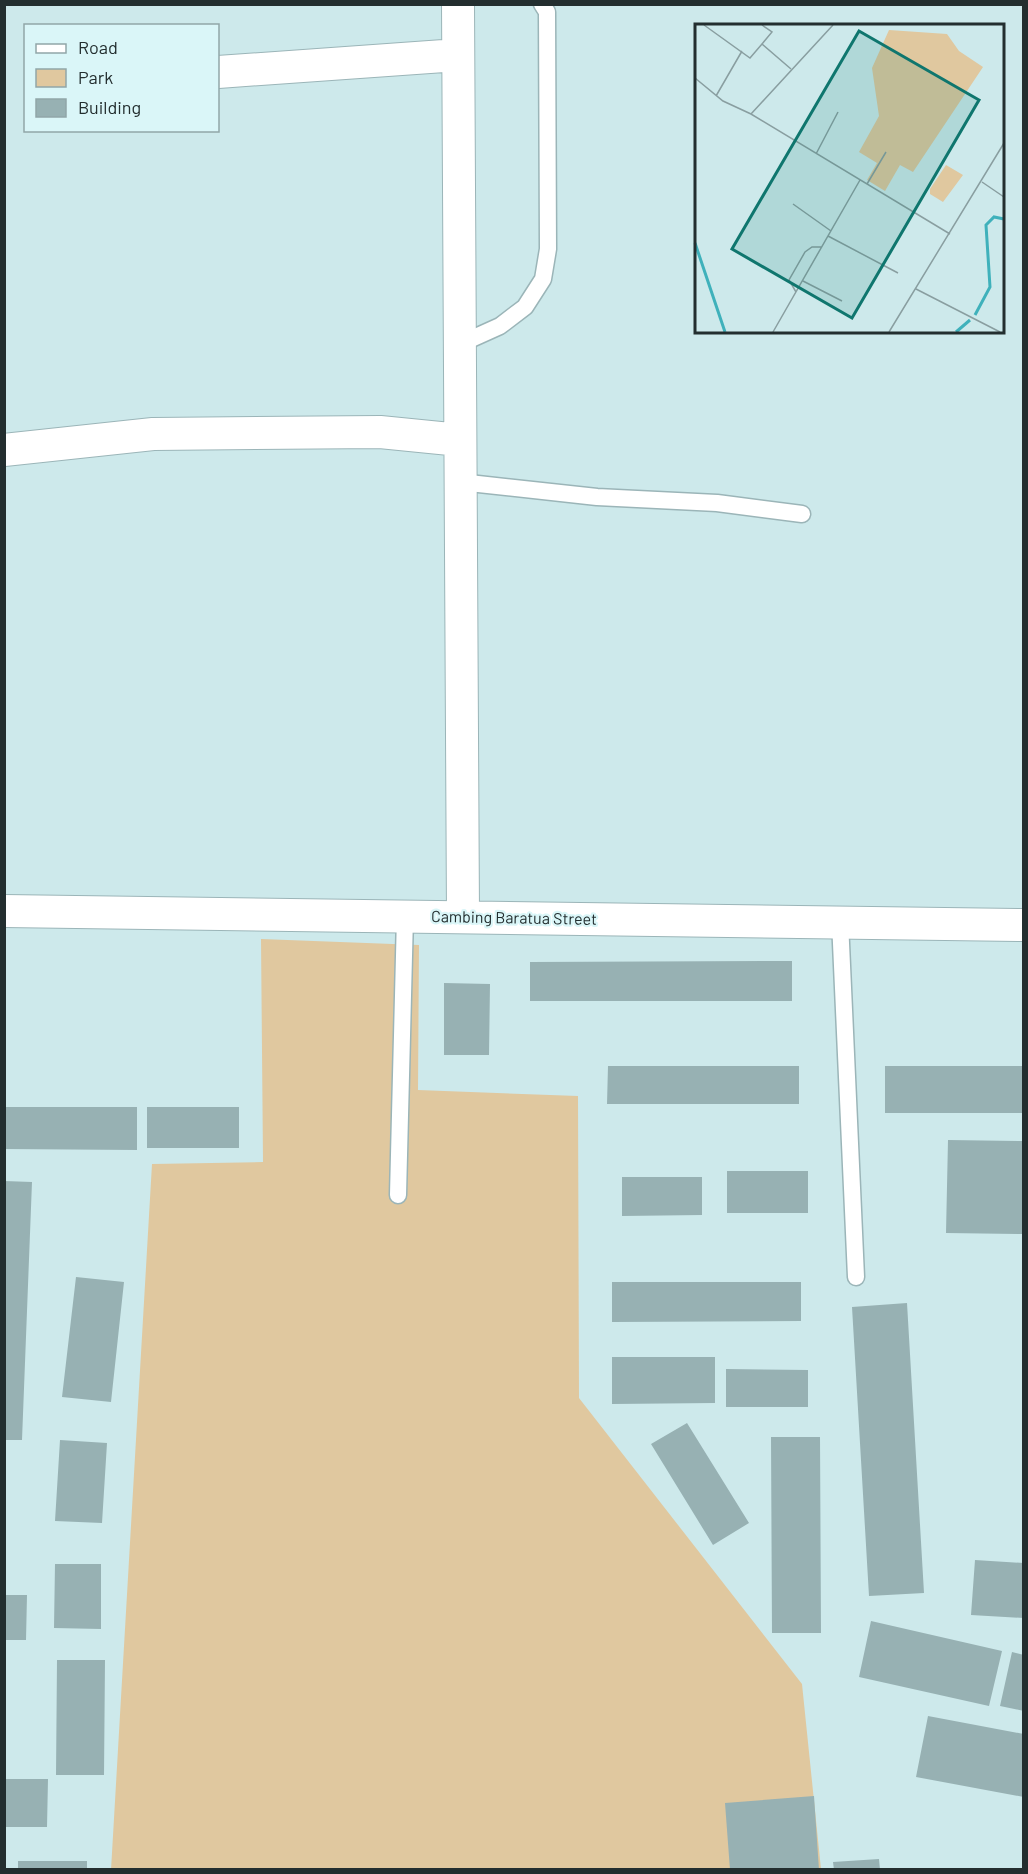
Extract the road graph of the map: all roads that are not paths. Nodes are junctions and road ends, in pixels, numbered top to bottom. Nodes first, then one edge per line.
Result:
1 (458, 4) edge
2 (542, 4) edge
3 (458, 55) junction
4 (219, 72) edge
5 (460, 344) junction
6 (460, 440) junction
7 (4, 450) edge
8 (460, 482) junction
9 (802, 514) dead end
10 (4, 911) edge
11 (405, 916) junction
12 (463, 916) junction
13 (840, 921) junction
14 (1023, 925) edge
15 (399, 1195) dead end
16 (856, 1277) dead end

1 - 3 street
2 - 5 lane
3 - 4 street
3 - 5 street
5 - 6 street
6 - 7 street
6 - 8 street
8 - 9 lane
8 - 12 street
10 - 11 street, Cambing Baratua Street
11 - 12 street, Cambing Baratua Street
11 - 15 lane
12 - 13 street, Cambing Baratua Street
13 - 14 street, Cambing Baratua Street
13 - 16 lane

